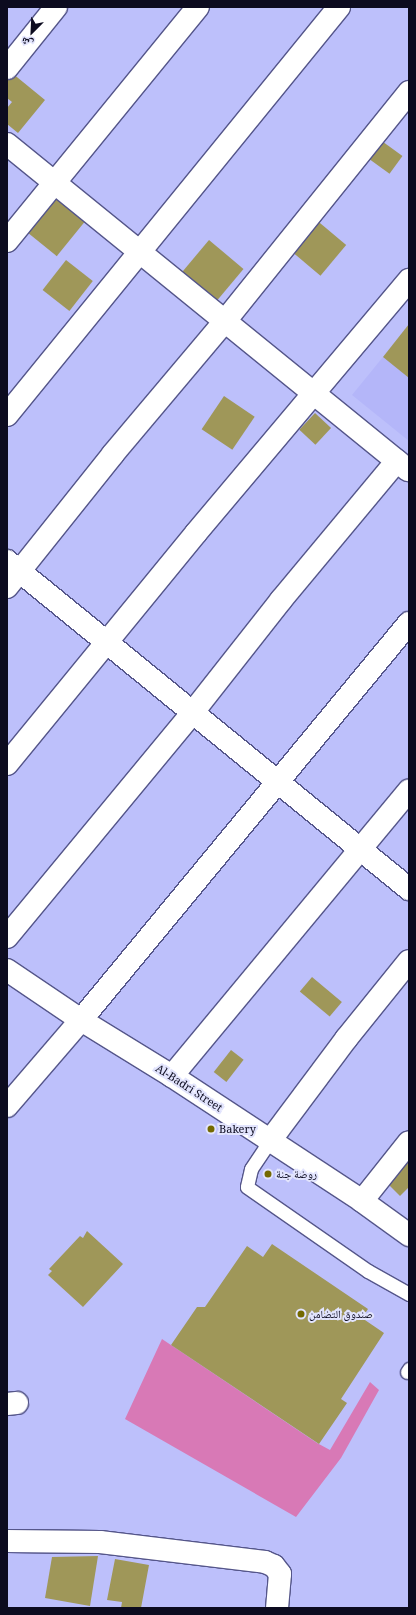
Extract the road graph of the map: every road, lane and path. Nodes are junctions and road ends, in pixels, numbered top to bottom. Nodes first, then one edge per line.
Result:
1 (56, 7) edge
2 (198, 7) edge
3 (339, 7) edge
4 (7, 68) edge
5 (409, 92) edge
6 (7, 144) edge
7 (54, 182) junction
8 (7, 241) edge
9 (140, 252) junction
10 (409, 280) edge
11 (225, 321) junction
12 (315, 394) junction
13 (7, 415) edge
14 (403, 465) edge
15 (11, 573) edge
16 (409, 623) edge
17 (107, 643) junction
18 (193, 712) junction
19 (7, 764) edge
20 (277, 781) junction
21 (409, 791) edge
22 (361, 850) junction
23 (409, 889) edge
24 (7, 937) edge
25 (409, 960) edge
26 (7, 970) edge
27 (81, 1020) junction
28 (172, 1076) junction
29 (7, 1106) edge
30 (269, 1142) junction
31 (409, 1142) edge
32 (362, 1201) junction
33 (409, 1235) edge
34 (409, 1294) edge
35 (7, 1540) edge
36 (277, 1608) edge

1 - 4 street
2 - 7 street
3 - 9 street
5 - 11 street
6 - 7 street
7 - 8 street
7 - 9 street
9 - 11 street
9 - 13 street
10 - 12 street
11 - 12 street
11 - 15 street
12 - 14 street
12 - 17 street
14 - 18 street
15 - 17 street
16 - 20 street
17 - 18 street
17 - 19 street
18 - 20 street
18 - 24 street
20 - 22 street
20 - 27 street
21 - 22 street
22 - 23 street
22 - 28 street
25 - 30 street
26 - 27 street, Al-Badri Street
27 - 28 street, Al-Badri Street
27 - 29 street
28 - 30 street, Al-Badri Street
30 - 32 street, Al-Badri Street
30 - 34 lane
31 - 32 street
32 - 33 street, Al-Badri Street
35 - 36 street

